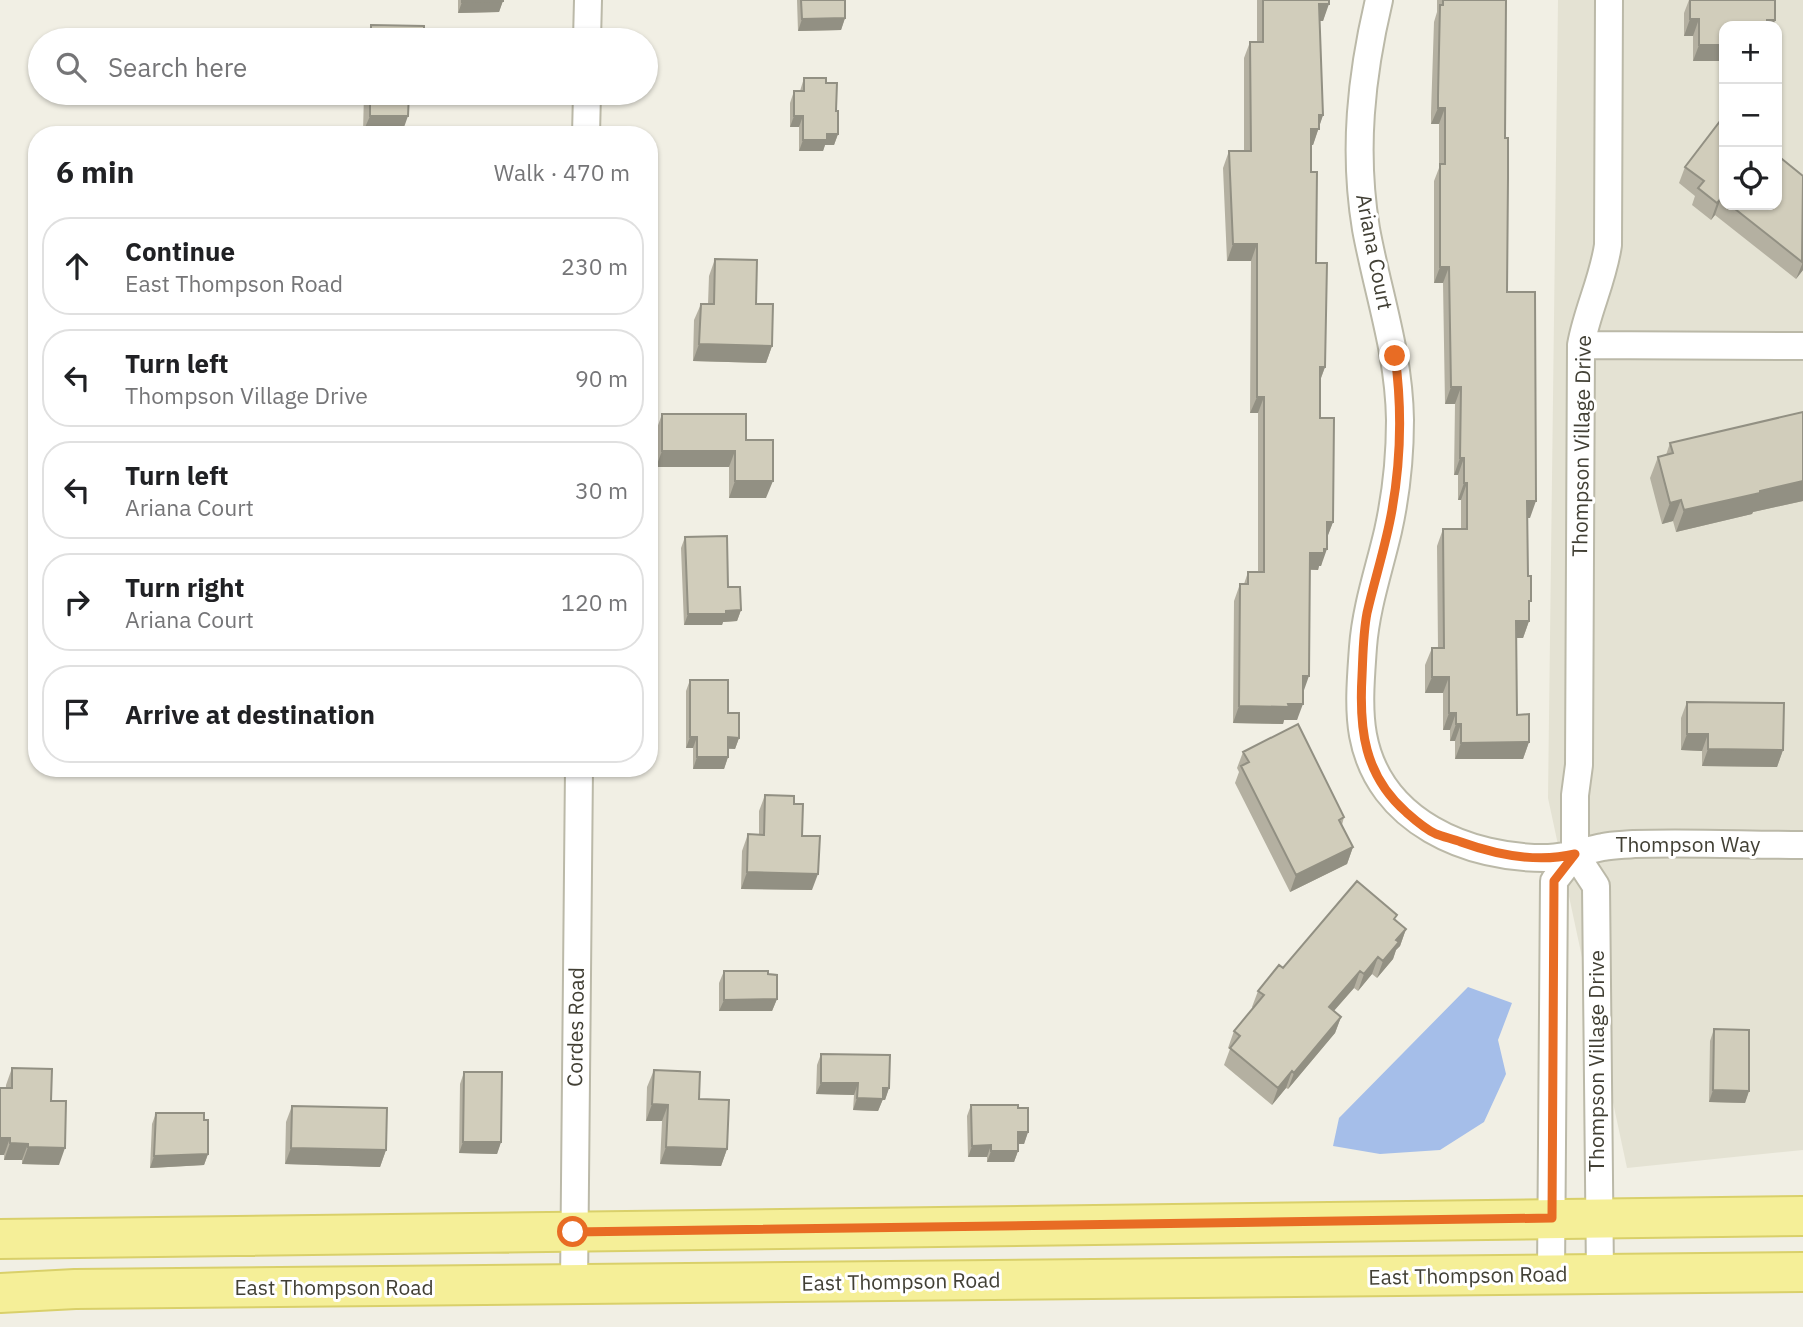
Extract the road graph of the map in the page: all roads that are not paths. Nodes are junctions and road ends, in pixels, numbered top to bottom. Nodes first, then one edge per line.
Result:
1 (588, 0) edge
2 (1379, 0) edge
3 (1609, 0) edge
4 (587, 28) edge
5 (587, 105) edge
6 (586, 126) edge
7 (1581, 345) junction
8 (1803, 346) edge
9 (579, 777) edge
10 (1803, 845) edge
11 (1575, 854) junction
12 (1803, 1216) edge
13 (1552, 1218) junction
14 (1598, 1218) junction
15 (573, 1232) junction
16 (0, 1239) edge
17 (1803, 1272) edge
18 (1551, 1275) junction
19 (1600, 1275) junction
20 (574, 1286) junction
21 (0, 1293) edge

1 - 4 street
2 - 11 street, Ariana Court
3 - 7 street, Thompson Village Drive
5 - 6 street
7 - 8 street
7 - 11 street, Thompson Village Drive
9 - 15 street, Cordes Road
10 - 11 street, Thompson Way
11 - 13 street, Thompson Village Drive
11 - 14 street, Thompson Village Drive
12 - 14 main road
13 - 14 main road
13 - 15 main road
13 - 18 street, Thompson Village Drive
14 - 19 street, Thompson Village Drive
15 - 16 main road
15 - 20 street, Cordes Road
17 - 19 main road, East Thompson Road
18 - 19 main road, East Thompson Road
18 - 20 main road, East Thompson Road
20 - 21 main road, East Thompson Road

